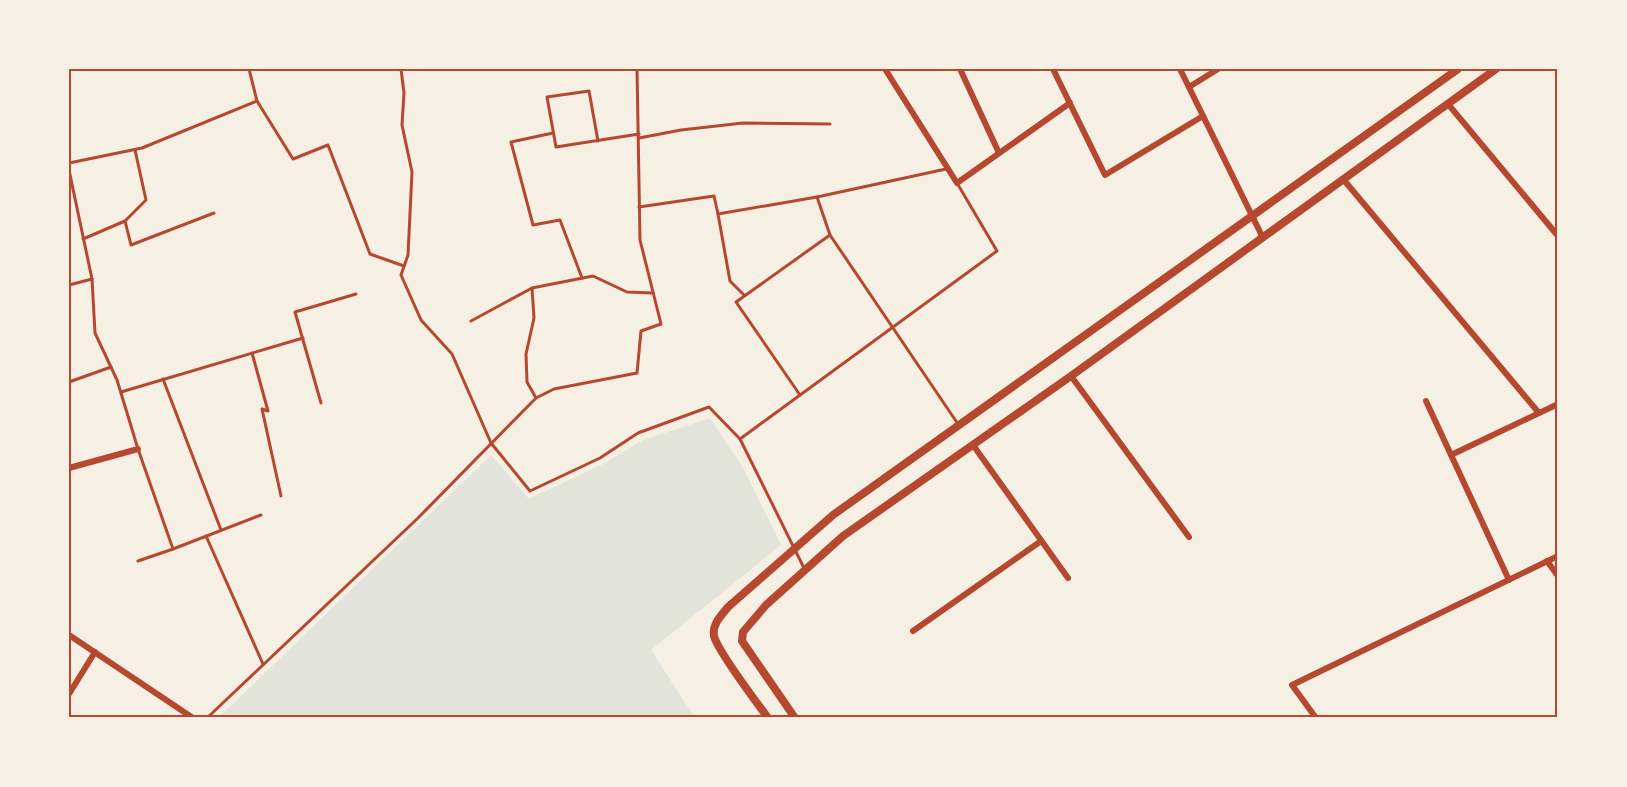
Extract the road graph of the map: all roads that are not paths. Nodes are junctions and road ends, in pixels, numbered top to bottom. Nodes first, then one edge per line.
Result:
1 (255, 69) edge
2 (401, 69) edge
3 (636, 69) edge
4 (885, 69) edge
5 (960, 69) edge
6 (1053, 69) edge
7 (1180, 69) edge
8 (1218, 69) edge
9 (1458, 69) edge
10 (1496, 69) edge
11 (249, 70) edge
12 (1189, 87) junction
13 (257, 101) junction
14 (1070, 103) junction
15 (1448, 104) junction
16 (1203, 116) junction
17 (830, 124) dead end
18 (553, 133) junction
19 (639, 136) junction
20 (598, 141) junction
21 (135, 150) junction
22 (999, 153) junction
23 (69, 163) edge
24 (948, 169) junction
25 (69, 170) edge
26 (1343, 179) junction
27 (957, 183) junction
28 (817, 196) junction
29 (639, 207) junction
30 (214, 213) dead end
31 (718, 214) junction
32 (1252, 217) junction
33 (125, 221) junction
34 (830, 235) junction
35 (1558, 236) edge
36 (1263, 238) junction
37 (83, 239) junction
38 (404, 266) junction
39 (92, 279) junction
40 (582, 279) junction
41 (69, 285) edge
42 (532, 288) junction
43 (653, 293) junction
44 (356, 294) dead end
45 (745, 295) junction
46 (471, 321) dead end
47 (892, 328) junction
48 (303, 338) junction
49 (252, 353) junction
50 (111, 367) junction
51 (1071, 376) junction
52 (163, 379) junction
53 (69, 382) edge
54 (121, 392) junction
55 (800, 395) junction
56 (536, 398) junction
57 (1426, 401) dead end
58 (321, 403) dead end
59 (1558, 404) edge
60 (1539, 413) junction
61 (959, 426) junction
62 (740, 439) junction
63 (491, 443) junction
64 (973, 445) junction
65 (138, 449) junction
66 (1451, 455) junction
67 (69, 468) edge
68 (280, 496) dead end
69 (261, 515) dead end
70 (221, 530) junction
71 (206, 536) junction
72 (1189, 537) dead end
73 (1041, 541) junction
74 (173, 549) junction
75 (794, 549) junction
76 (1558, 556) edge
77 (138, 561) dead end
78 (1547, 561) junction
79 (806, 570) junction
80 (1558, 576) edge
81 (1068, 579) dead end
82 (1509, 580) junction
83 (914, 631) dead end
84 (69, 635) edge
85 (95, 652) junction
86 (263, 664) junction
87 (69, 694) edge
88 (193, 718) edge
89 (207, 718) edge
90 (768, 718) edge
91 (795, 718) edge
92 (1316, 718) edge

1 - 11 lane
2 - 38 lane
3 - 19 lane
4 - 24 street
5 - 22 street
6 - 14 street
7 - 12 street
8 - 12 street
9 - 32 street
10 - 15 street
11 - 13 lane
12 - 16 street
13 - 21 lane
13 - 38 lane
14 - 16 street
14 - 22 street
15 - 26 street
15 - 35 street
16 - 32 street
17 - 19 lane
18 - 20 lane
18 - 20 lane
18 - 40 lane
19 - 20 lane
19 - 29 lane
21 - 23 lane
21 - 33 lane
22 - 27 street
24 - 27 street
24 - 28 lane
25 - 37 lane
26 - 36 street
26 - 60 street
27 - 47 lane
28 - 31 lane
28 - 34 lane
29 - 31 lane
29 - 43 lane
30 - 33 lane
31 - 45 lane
32 - 36 street
32 - 61 street
33 - 37 lane
34 - 45 lane
34 - 47 lane
36 - 51 street
37 - 39 lane
38 - 63 lane
39 - 41 lane
39 - 50 lane
40 - 42 lane
40 - 43 lane
42 - 46 lane
42 - 56 lane
43 - 56 lane
44 - 48 lane
45 - 55 lane
47 - 55 lane
47 - 61 lane
48 - 49 lane
48 - 58 lane
49 - 52 lane
49 - 68 lane
50 - 53 lane
50 - 54 lane
51 - 64 street
51 - 72 street
52 - 54 lane
52 - 70 lane
54 - 65 lane
55 - 62 lane
56 - 63 lane
57 - 66 street
59 - 60 street
60 - 66 street
61 - 75 street
62 - 63 lane
62 - 75 lane
63 - 86 lane
64 - 73 street
64 - 79 street
65 - 67 street
65 - 74 lane
66 - 82 street
69 - 70 lane
70 - 71 lane
71 - 74 lane
71 - 86 lane
73 - 81 street
73 - 83 street
74 - 77 lane
75 - 79 lane
75 - 90 street
76 - 78 street
78 - 80 street
78 - 82 street
79 - 91 street
82 - 92 street
84 - 85 street
85 - 87 street
85 - 88 street
86 - 89 lane

